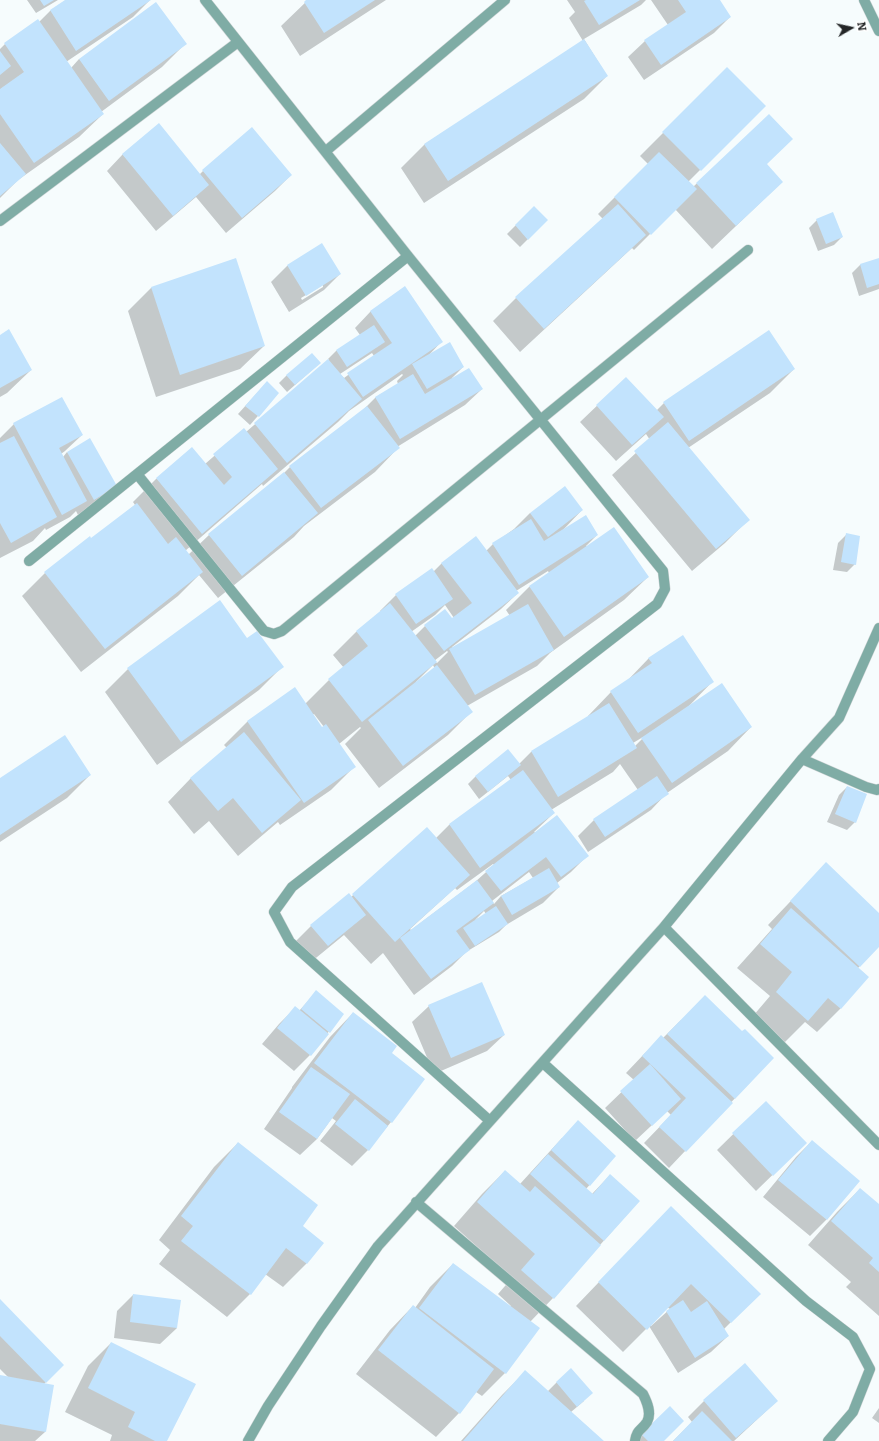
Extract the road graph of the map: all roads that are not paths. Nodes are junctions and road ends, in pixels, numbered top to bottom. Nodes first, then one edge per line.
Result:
1 (205, 0) edge
2 (505, 0) edge
3 (864, 0) edge
4 (879, 31) edge
5 (238, 42) junction
6 (326, 152) junction
7 (0, 222) edge
8 (748, 250) dead end
9 (408, 256) junction
10 (541, 420) junction
11 (137, 474) junction
12 (29, 561) dead end
13 (879, 628) edge
14 (802, 759) junction
15 (879, 789) edge
16 (664, 927) junction
17 (543, 1063) junction
18 (490, 1121) junction
19 (879, 1145) edge
20 (416, 1202) junction
21 (248, 1441) edge
22 (635, 1441) edge
23 (828, 1441) edge

1 - 5 street
2 - 6 street
3 - 4 street
5 - 6 street
5 - 7 street
6 - 9 street
8 - 10 street
9 - 10 street
9 - 11 street
10 - 11 street
10 - 18 street
11 - 12 street
13 - 14 street
14 - 15 street
14 - 16 street
16 - 17 street
16 - 19 street
17 - 18 street
17 - 23 street
18 - 20 street
20 - 21 street
20 - 22 street

